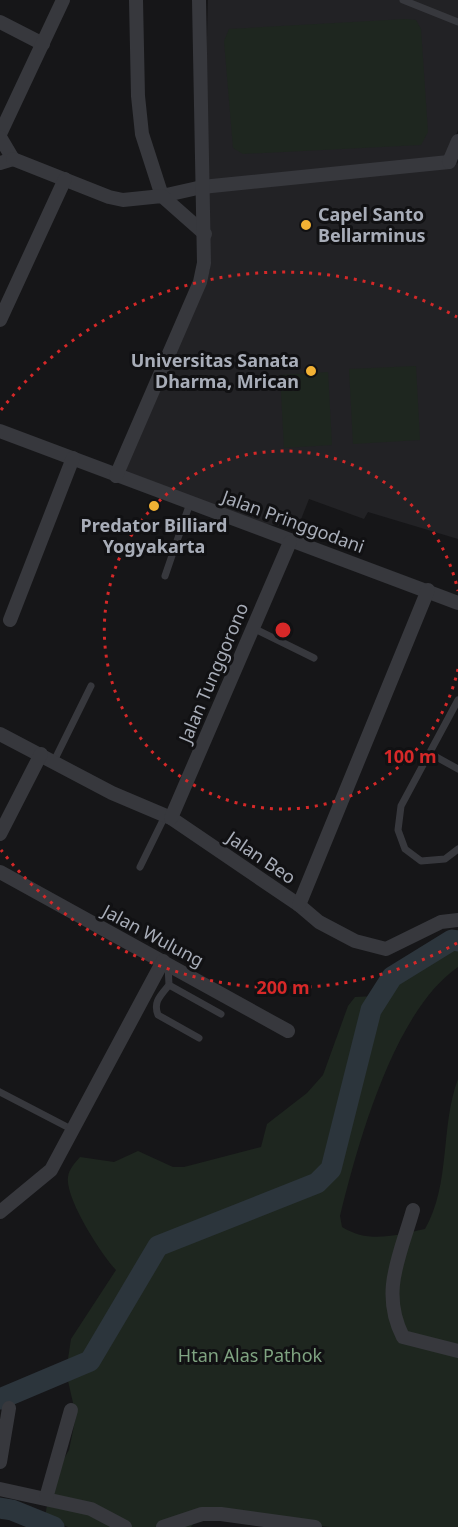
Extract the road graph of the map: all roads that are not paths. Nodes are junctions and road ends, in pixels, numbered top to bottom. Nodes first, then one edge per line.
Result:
1 (63, 0) edge
2 (136, 0) edge
3 (199, 0) edge
4 (403, 0) edge
5 (0, 22) edge
6 (458, 22) edge
7 (43, 44) junction
8 (0, 136) edge
9 (458, 141) edge
10 (6, 161) edge
11 (454, 165) edge
12 (65, 179) junction
13 (202, 188) junction
14 (162, 196) junction
15 (205, 234) junction
16 (0, 320) edge
17 (1, 435) edge
18 (73, 458) junction
19 (116, 476) junction
20 (190, 503) junction
21 (290, 542) junction
22 (165, 576) dead end
23 (428, 591) junction
24 (458, 603) edge
25 (10, 620) dead end
26 (253, 628) junction
27 (314, 658) dead end
28 (91, 686) dead end
29 (458, 700) edge
30 (0, 734) edge
31 (41, 753) junction
32 (430, 754) junction
33 (54, 761) junction
34 (458, 769) edge
35 (168, 817) junction
36 (0, 834) edge
37 (458, 849) edge
38 (140, 867) dead end
39 (0, 874) edge
40 (299, 905) junction
41 (458, 920) edge
42 (166, 962) junction
43 (169, 985) junction
44 (221, 1014) dead end
45 (288, 1031) dead end
46 (199, 1038) dead end
47 (0, 1092) edge
48 (73, 1130) junction
49 (412, 1210) dead end
50 (0, 1212) edge
51 (458, 1351) edge
52 (9, 1408) dead end
53 (71, 1410) dead end
54 (0, 1462) edge
55 (0, 1489) edge
56 (46, 1498) junction
57 (125, 1527) edge
58 (163, 1527) edge
59 (315, 1527) edge

1 - 7 street
2 - 14 street
3 - 13 street
4 - 6 lane
5 - 7 street
7 - 8 street
8 - 10 street
9 - 11 street
10 - 12 street
11 - 13 street
12 - 14 street
12 - 16 street
13 - 14 street
13 - 15 street
14 - 15 street
15 - 19 street
17 - 18 street, Jalan Pringgodani
18 - 19 street, Jalan Pringgodani
18 - 25 street
19 - 20 street, Jalan Pringgodani
20 - 21 street, Jalan Pringgodani
20 - 22 lane
21 - 23 street, Jalan Pringgodani
21 - 26 street, Jalan Tunggorono
23 - 24 street, Jalan Pringgodani
23 - 40 street, Jalan Beo
26 - 27 lane
26 - 35 street, Jalan Tunggorono
28 - 33 lane
29 - 32 lane
30 - 31 street, Jalan Beo
31 - 33 street, Jalan Beo
31 - 36 street
32 - 34 lane
32 - 37 lane
33 - 35 street, Jalan Beo
35 - 38 lane
35 - 40 street, Jalan Beo
39 - 42 street, Jalan Wulung
40 - 41 street
42 - 43 lane
42 - 45 street, Jalan Wulung
42 - 48 street
43 - 44 lane
43 - 46 lane
47 - 48 lane
48 - 50 street
49 - 51 street
52 - 54 street
53 - 56 street
55 - 56 street
56 - 57 street
58 - 59 street

